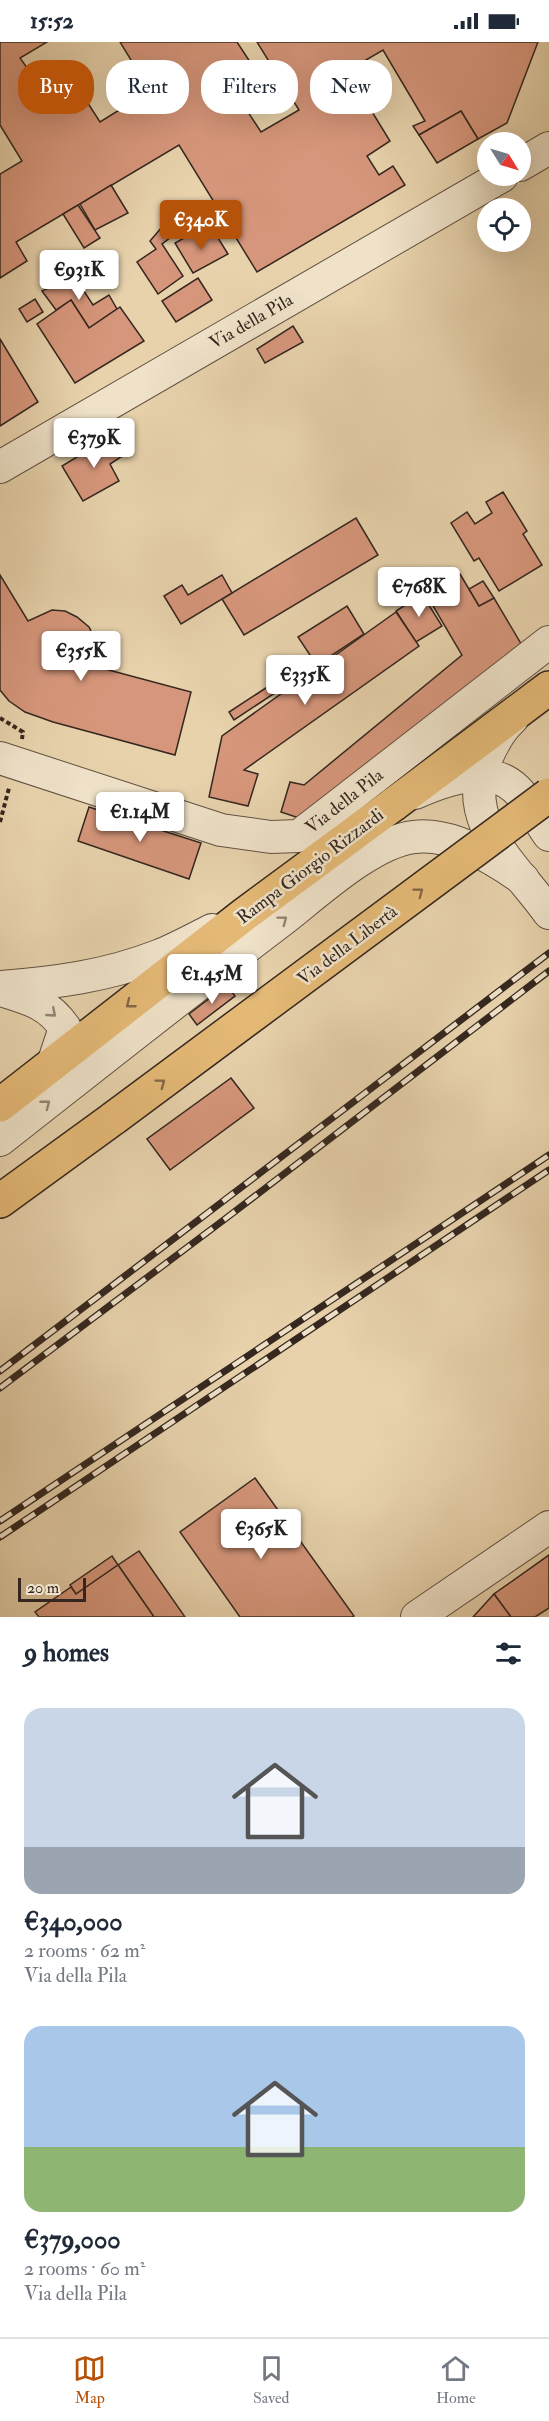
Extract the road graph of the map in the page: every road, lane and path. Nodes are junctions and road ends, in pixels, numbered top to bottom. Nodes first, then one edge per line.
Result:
1 (549, 148) edge
2 (531, 159) edge
3 (485, 186) edge
4 (0, 467) edge
5 (549, 642) edge
6 (549, 688) edge
7 (521, 710) junction
8 (0, 718) edge
9 (11, 761) edge
10 (480, 775) junction
11 (549, 795) edge
12 (394, 804) junction
13 (0, 822) edge
14 (549, 835) edge
15 (523, 879) junction
16 (549, 913) edge
17 (245, 914) junction
18 (0, 988) edge
19 (53, 1064) junction
20 (0, 1105) edge
21 (0, 1140) edge
22 (0, 1201) edge
23 (549, 1527) edge
24 (425, 1614) edge

1 - 2 street
3 - 4 street, Via della Pila
5 - 9 street, Via della Pila
6 - 7 main road, Rampa Giorgio Rizzardi
7 - 10 street, Rampa Giorgio Rizzardi
7 - 12 main road, Rampa Giorgio Rizzardi
8 - 9 path
9 - 13 path
10 - 12 street, Rampa Giorgio Rizzardi
10 - 14 street, Rampa Giorgio Rizzardi
10 - 15 street, Rampa Giorgio Rizzardi
22 -> 11 main road, Via della Libertà, bridge
12 - 17 main road, Rampa Giorgio Rizzardi
15 - 16 street, Rampa Giorgio Rizzardi
21 -> 15 street
17 - 18 street
17 -> 19 main road, Rampa Giorgio Rizzardi
18 -> 19 street
19 - 20 main road, Rampa Giorgio Rizzardi
23 - 24 street

